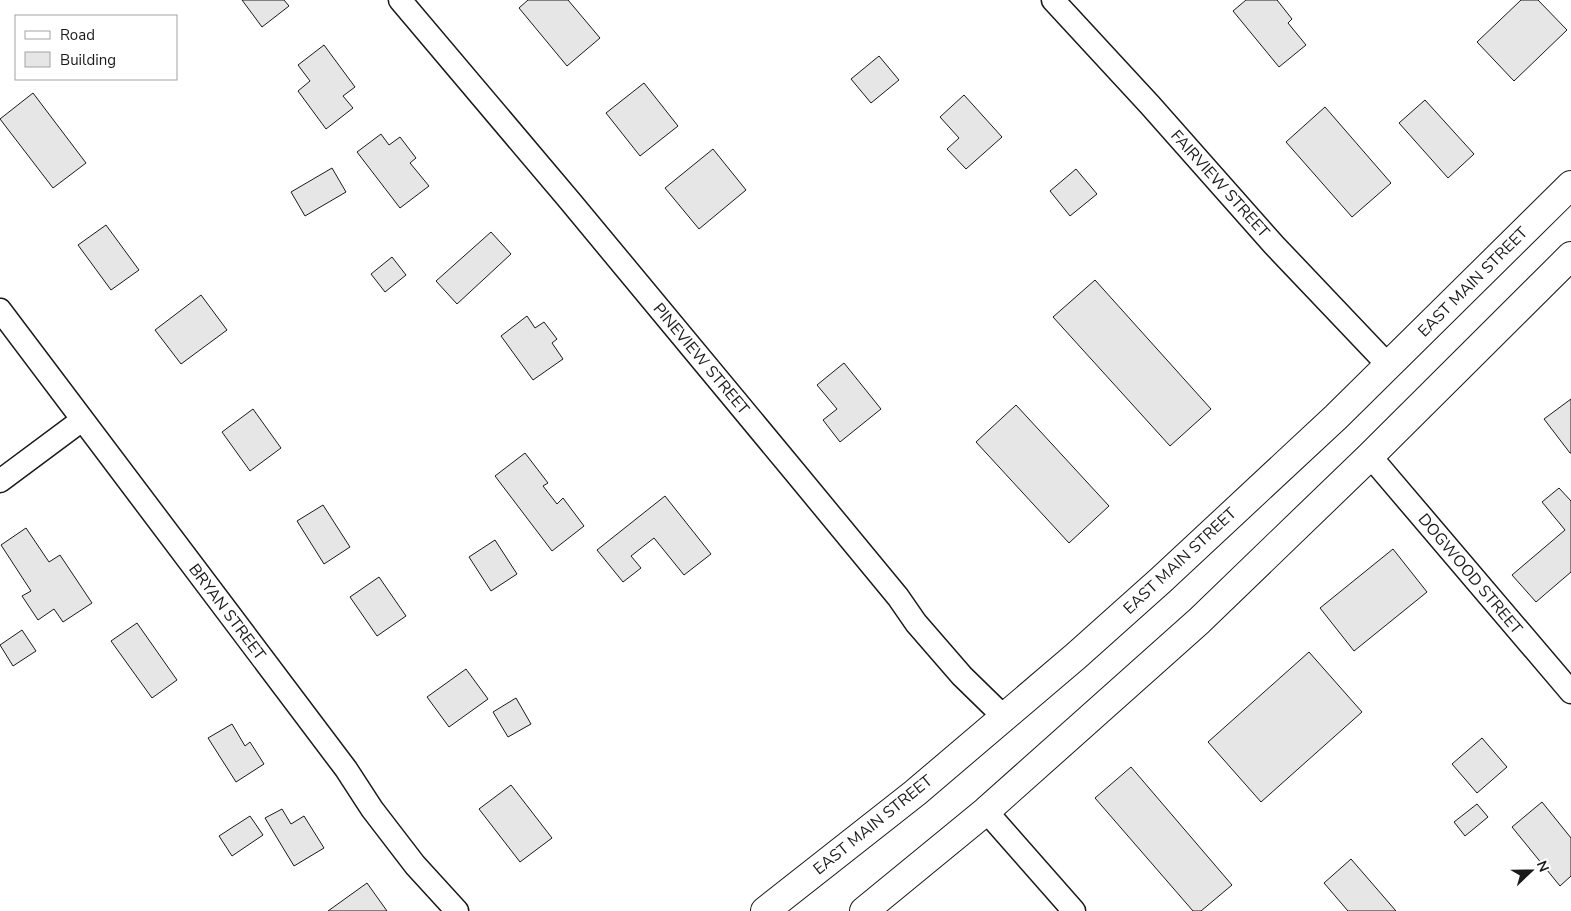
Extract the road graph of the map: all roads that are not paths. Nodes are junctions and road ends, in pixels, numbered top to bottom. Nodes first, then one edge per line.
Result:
1 (400, 0) edge
2 (1053, 0) edge
3 (1571, 184) edge
4 (1571, 256) edge
5 (0, 310) edge
6 (1389, 366) junction
7 (82, 420) junction
8 (1370, 456) junction
9 (0, 481) edge
10 (1571, 692) edge
11 (1004, 716) junction
12 (986, 811) junction
13 (457, 911) edge
14 (765, 911) edge
15 (864, 911) edge
16 (1074, 911) edge

1 - 11 street, PINEVIEW STREET
2 - 6 street, FAIRVIEW STREET
3 - 6 main road, EAST MAIN STREET
4 - 8 main road
5 - 7 street, BRYAN STREET
6 - 11 main road, EAST MAIN STREET
7 - 9 street
7 - 13 street, BRYAN STREET
8 - 10 street, DOGWOOD STREET
8 - 12 main road
11 - 14 main road, EAST MAIN STREET
12 - 15 main road
12 - 16 street

